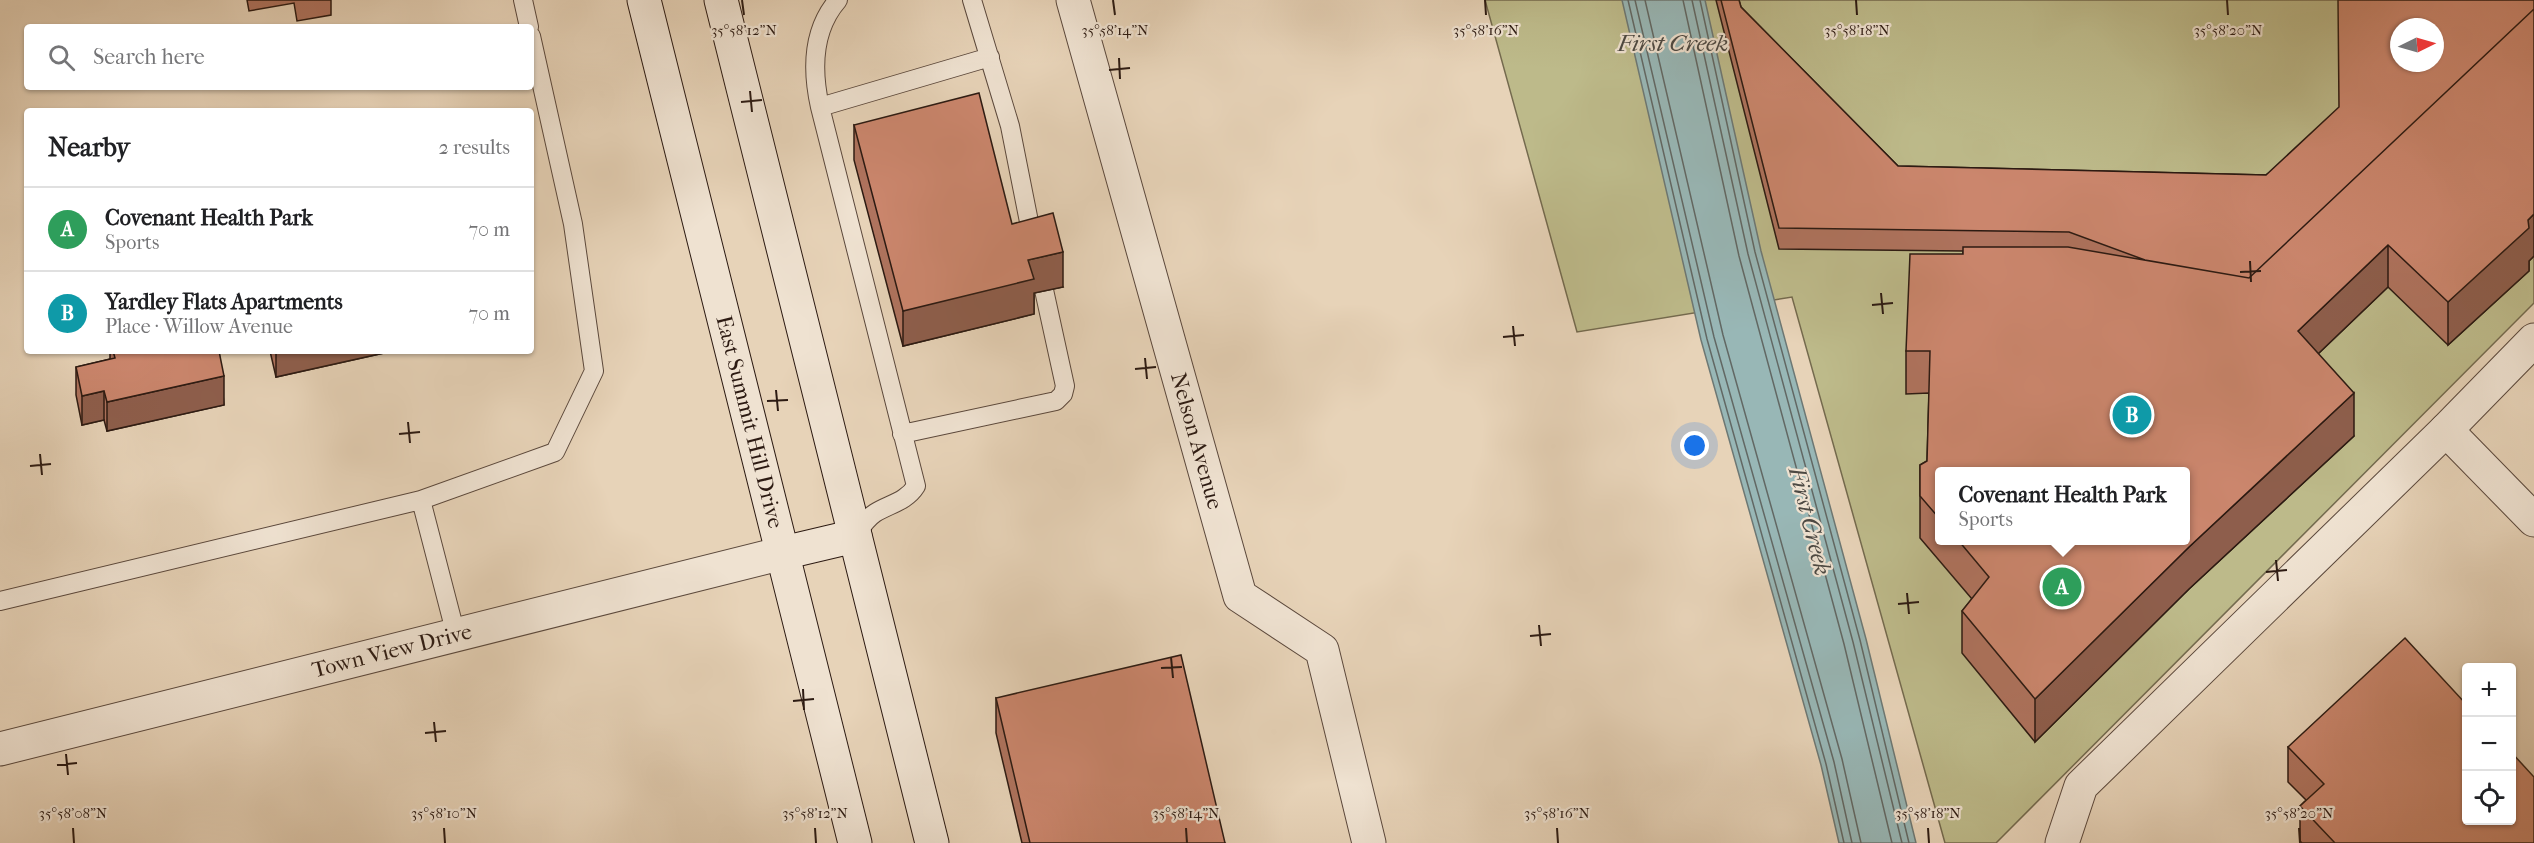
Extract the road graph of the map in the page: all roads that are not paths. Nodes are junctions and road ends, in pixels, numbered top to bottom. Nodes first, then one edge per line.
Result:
1 (523, 0) edge
2 (644, 0) edge
3 (721, 0) edge
4 (838, 0) edge
5 (972, 0) edge
6 (1073, 0) edge
7 (528, 24) edge
8 (534, 49) edge
9 (990, 57) junction
10 (820, 108) junction
11 (1035, 253) edge
12 (1044, 290) dead end
13 (2534, 340) edge
14 (2446, 430) junction
15 (903, 434) junction
16 (421, 500) junction
17 (2534, 520) edge
18 (855, 536) junction
19 (783, 553) junction
20 (0, 601) edge
21 (456, 634) junction
22 (0, 749) edge
23 (855, 843) edge
24 (932, 843) edge
25 (1369, 843) edge
26 (2062, 843) edge

1 - 7 lane
2 - 19 street, East Summit Hill Drive
3 - 18 street
4 - 10 lane
5 - 9 lane
6 - 25 street, Nelson Avenue
8 - 16 lane
9 - 10 lane
9 - 11 lane
10 - 15 lane
12 - 15 lane
13 - 14 street
14 - 17 street
14 - 26 street
15 - 18 lane
16 - 20 lane
16 - 21 lane
18 - 19 street, Town View Drive
18 - 24 street
19 - 21 street, Town View Drive
19 - 23 street, East Summit Hill Drive
21 - 22 street, Town View Drive

